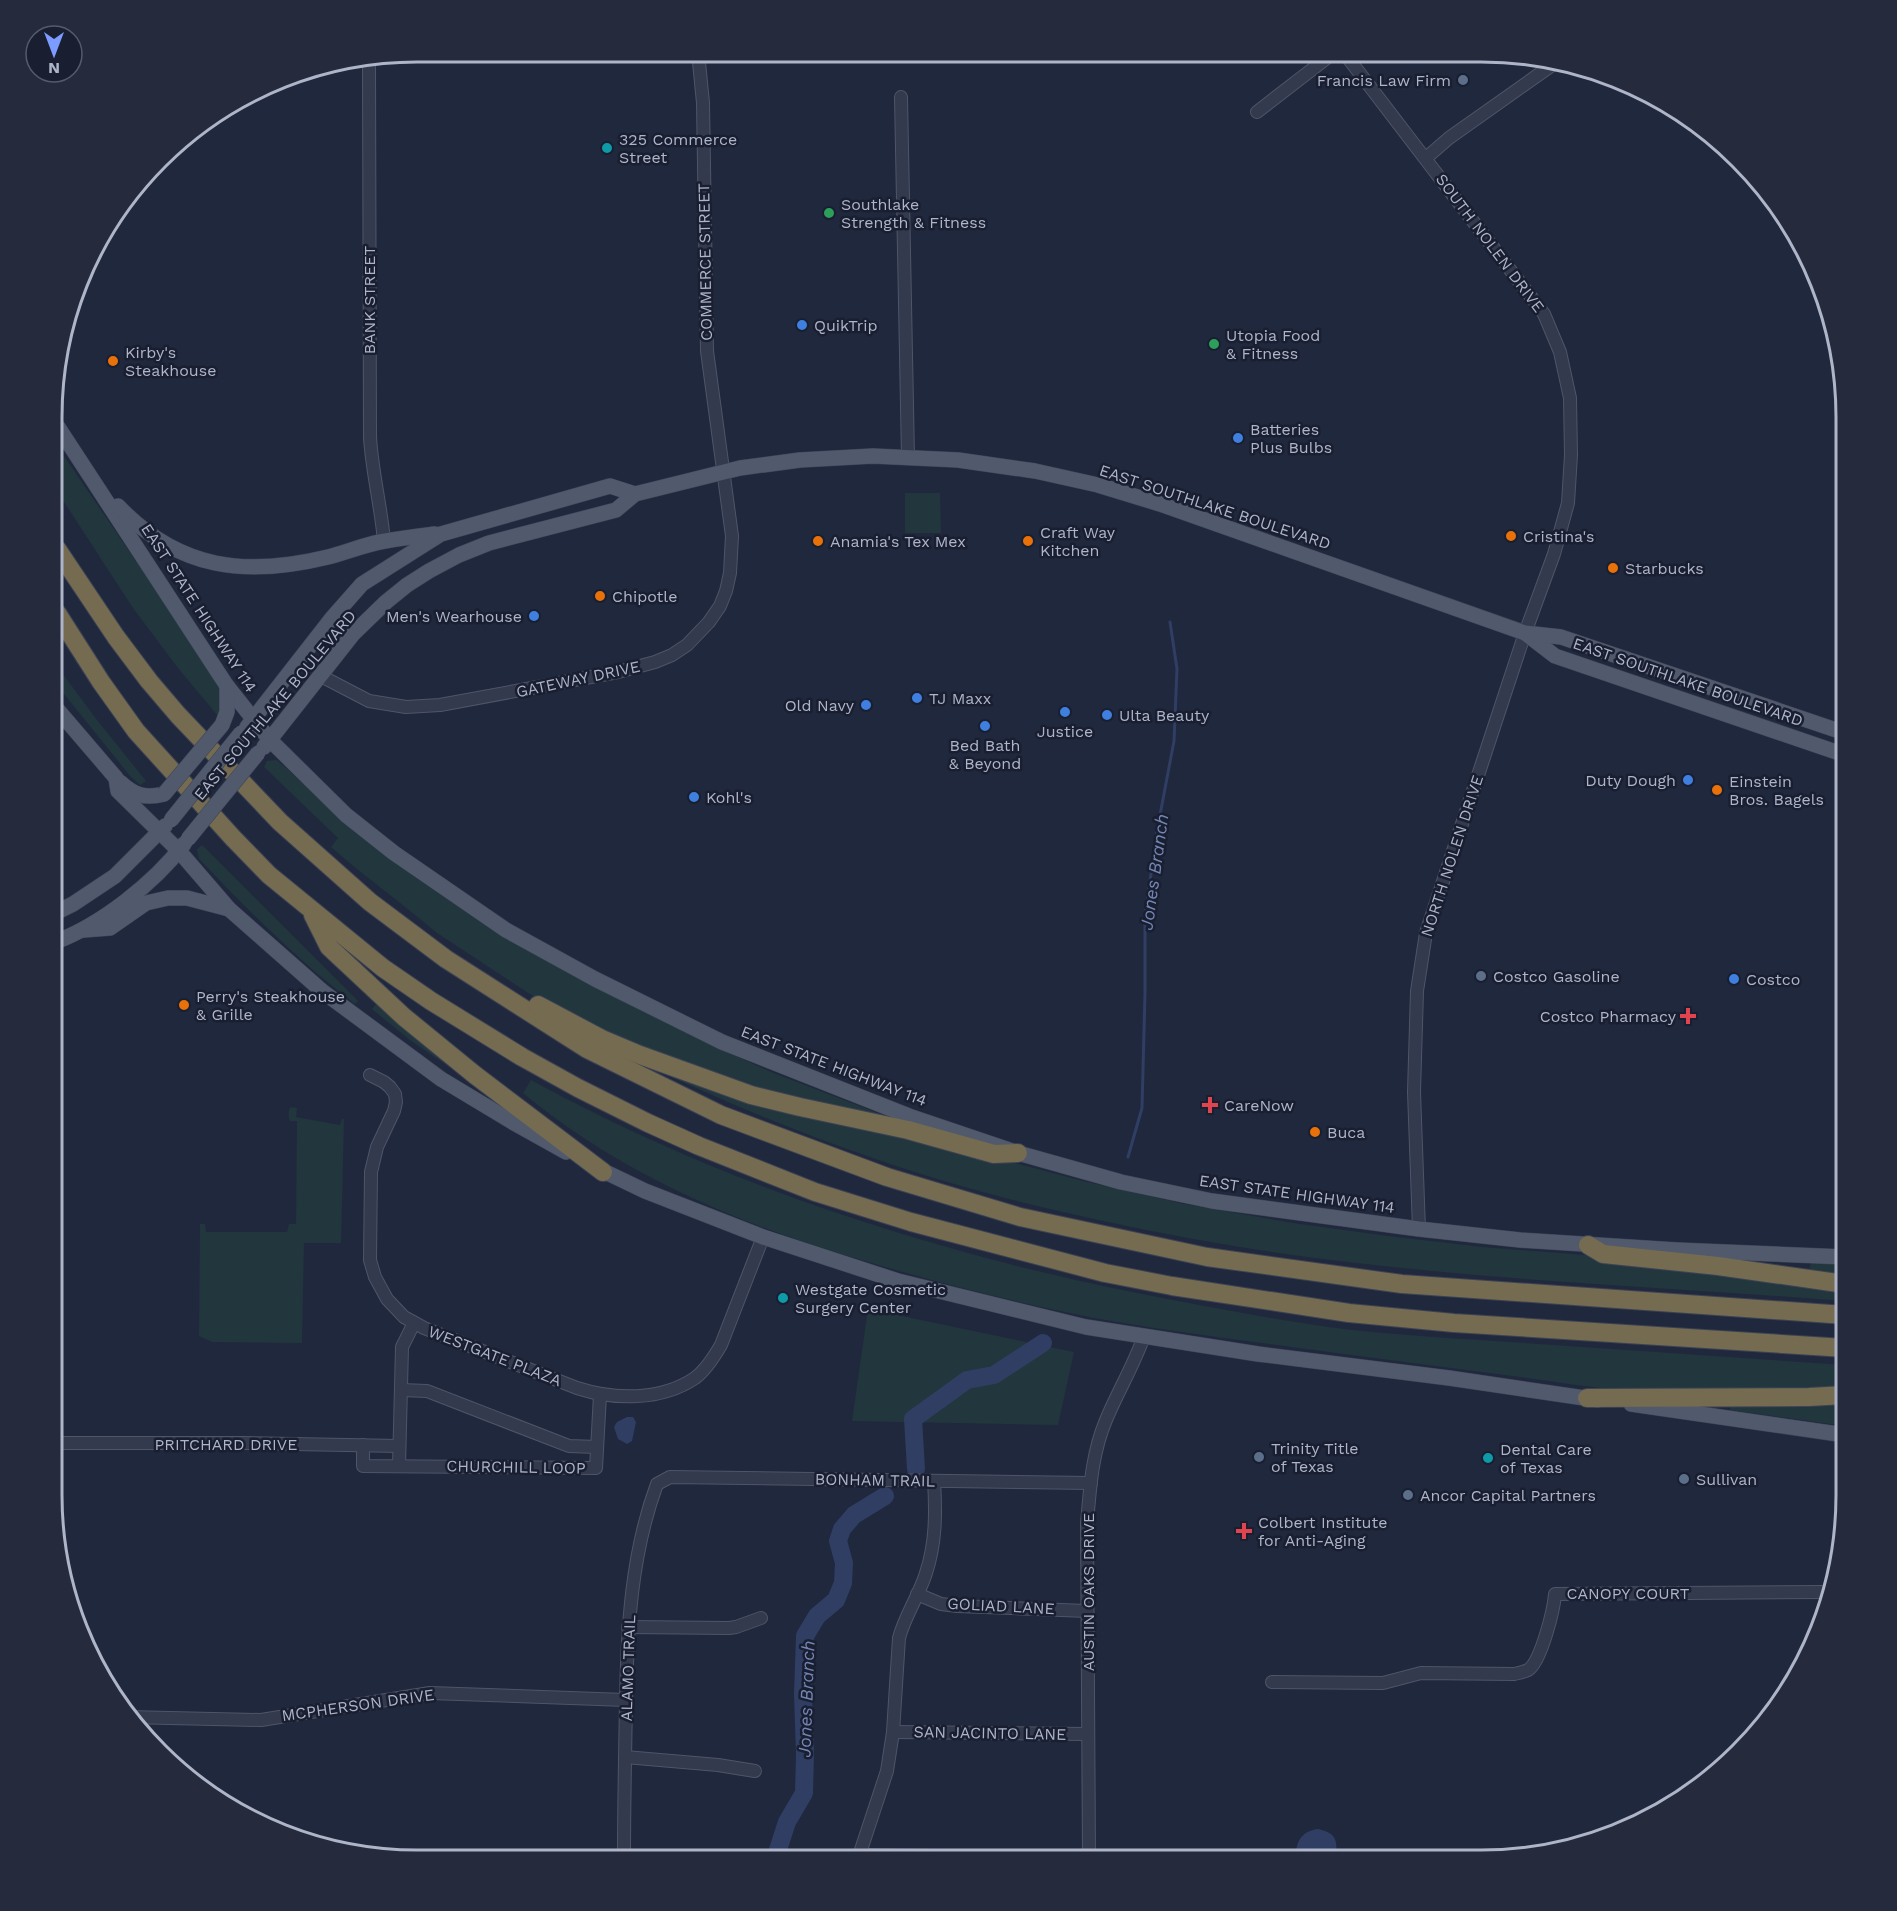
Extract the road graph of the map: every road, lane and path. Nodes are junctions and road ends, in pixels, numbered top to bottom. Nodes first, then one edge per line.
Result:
1 (699, 62) edge
2 (1322, 62) edge
3 (1351, 62) edge
4 (369, 65) edge
5 (1548, 68) edge
6 (901, 97) dead end
7 (1257, 112) dead end
8 (1426, 158) junction
9 (61, 432) edge
10 (908, 457) junction
11 (722, 472) junction
12 (95, 483) junction
13 (635, 494) junction
14 (441, 534) junction
15 (384, 541) junction
16 (61, 555) edge
17 (362, 584) junction
18 (61, 619) edge
19 (1525, 633) junction
20 (321, 676) junction
21 (227, 686) junction
22 (61, 714) edge
23 (253, 720) junction
24 (1836, 730) edge
25 (270, 740) junction
26 (1836, 752) edge
27 (116, 778) junction
28 (159, 832) junction
29 (183, 845) junction
30 (309, 908) junction
31 (229, 909) junction
32 (61, 910) edge
33 (390, 918) junction
34 (81, 930) junction
35 (61, 940) edge
36 (370, 1075) dead end
37 (1018, 1153) junction
38 (603, 1172) junction
39 (1419, 1229) junction
40 (763, 1237) junction
41 (1588, 1245) junction
42 (1836, 1257) edge
43 (1836, 1283) edge
44 (1836, 1314) edge
45 (414, 1323) junction
46 (1144, 1336) junction
47 (1836, 1347) edge
48 (400, 1390) junction
49 (600, 1395) junction
50 (1836, 1396) edge
51 (1587, 1398) junction
52 (1836, 1434) edge
53 (61, 1443) edge
54 (363, 1445) junction
55 (399, 1446) junction
56 (597, 1447) junction
57 (399, 1466) junction
58 (660, 1481) joint
59 (934, 1481) junction
60 (1090, 1483) junction
61 (1822, 1592) edge
62 (917, 1594) junction
63 (1087, 1611) junction
64 (761, 1617) dead end
65 (628, 1627) junction
66 (1272, 1682) dead end
67 (626, 1700) junction
68 (140, 1717) edge
69 (893, 1732) junction
70 (1088, 1734) junction
71 (625, 1757) junction
72 (755, 1771) dead end
73 (624, 1850) edge
74 (860, 1850) edge
75 (1089, 1850) edge

1 - 11 street, COMMERCE STREET
2 - 7 street
3 - 8 street, SOUTH NOLEN DRIVE
4 - 15 street, BANK STREET
5 - 8 street
6 - 10 street
8 - 19 street, SOUTH NOLEN DRIVE
9 - 12 main road, EAST STATE HIGHWAY 114
10 - 11 main road, EAST SOUTHLAKE BOULEVARD
10 - 19 main road, EAST SOUTHLAKE BOULEVARD
11 - 13 main road, EAST SOUTHLAKE BOULEVARD
11 - 20 street, GATEWAY DRIVE
12 - 15 main road
12 - 21 main road, EAST STATE HIGHWAY 114
13 - 14 main road, EAST SOUTHLAKE BOULEVARD
13 - 20 main road, EAST SOUTHLAKE BOULEVARD
14 - 15 main road
14 - 17 main road, EAST SOUTHLAKE BOULEVARD
15 - 17 main road
16 - 33 highway
17 - 23 main road, EAST SOUTHLAKE BOULEVARD
18 - 30 highway
19 - 24 main road, EAST SOUTHLAKE BOULEVARD
19 - 26 main road, EAST SOUTHLAKE BOULEVARD
19 - 39 street, NORTH NOLEN DRIVE
20 - 25 main road, EAST SOUTHLAKE BOULEVARD
21 - 23 main road, EAST STATE HIGHWAY 114
21 - 27 main road, bridge
22 - 27 main road
23 - 25 main road, EAST STATE HIGHWAY 114
23 - 28 main road, EAST SOUTHLAKE BOULEVARD, bridge
25 - 29 main road, EAST SOUTHLAKE BOULEVARD, bridge
25 - 37 main road, EAST STATE HIGHWAY 114
27 - 28 main road
28 - 29 main road
28 - 32 main road, EAST SOUTHLAKE BOULEVARD
29 - 31 main road
29 - 34 main road, EAST SOUTHLAKE BOULEVARD
30 - 38 highway
30 - 47 highway
31 - 34 main road
31 - 38 main road
33 - 37 highway
33 - 44 highway
34 - 35 main road, EAST SOUTHLAKE BOULEVARD
36 - 45 street, WESTGATE PLAZA
37 - 39 main road, EAST STATE HIGHWAY 114
38 - 40 main road
39 - 41 main road, EAST STATE HIGHWAY 114
40 - 46 main road
40 - 49 street, WESTGATE PLAZA
41 - 42 main road, EAST STATE HIGHWAY 114
41 - 43 highway
45 - 48 street
45 - 49 street, WESTGATE PLAZA
46 - 51 main road
46 - 60 street, AUSTIN OAKS DRIVE
48 - 55 street
48 - 56 street
49 - 56 street, CHURCHILL LOOP
50 - 51 highway
51 - 52 main road
53 - 54 street, PRITCHARD DRIVE
54 - 55 street, PRITCHARD DRIVE
54 - 57 street, CHURCHILL LOOP
55 - 57 street
56 - 57 street, CHURCHILL LOOP
58 - 59 street, BONHAM TRAIL
58 - 65 street, ALAMO TRAIL
59 - 60 street, BONHAM TRAIL
59 - 62 street
60 - 63 street, AUSTIN OAKS DRIVE
61 - 66 street, CANOPY COURT
62 - 63 street, GOLIAD LANE
62 - 69 street
63 - 70 street, AUSTIN OAKS DRIVE
64 - 65 street
65 - 67 street, ALAMO TRAIL
67 - 68 street, MCPHERSON DRIVE
67 - 71 street, ALAMO TRAIL
69 - 70 street, SAN JACINTO LANE
69 - 74 street
70 - 75 street, AUSTIN OAKS DRIVE
71 - 72 street
71 - 73 street, ALAMO TRAIL

